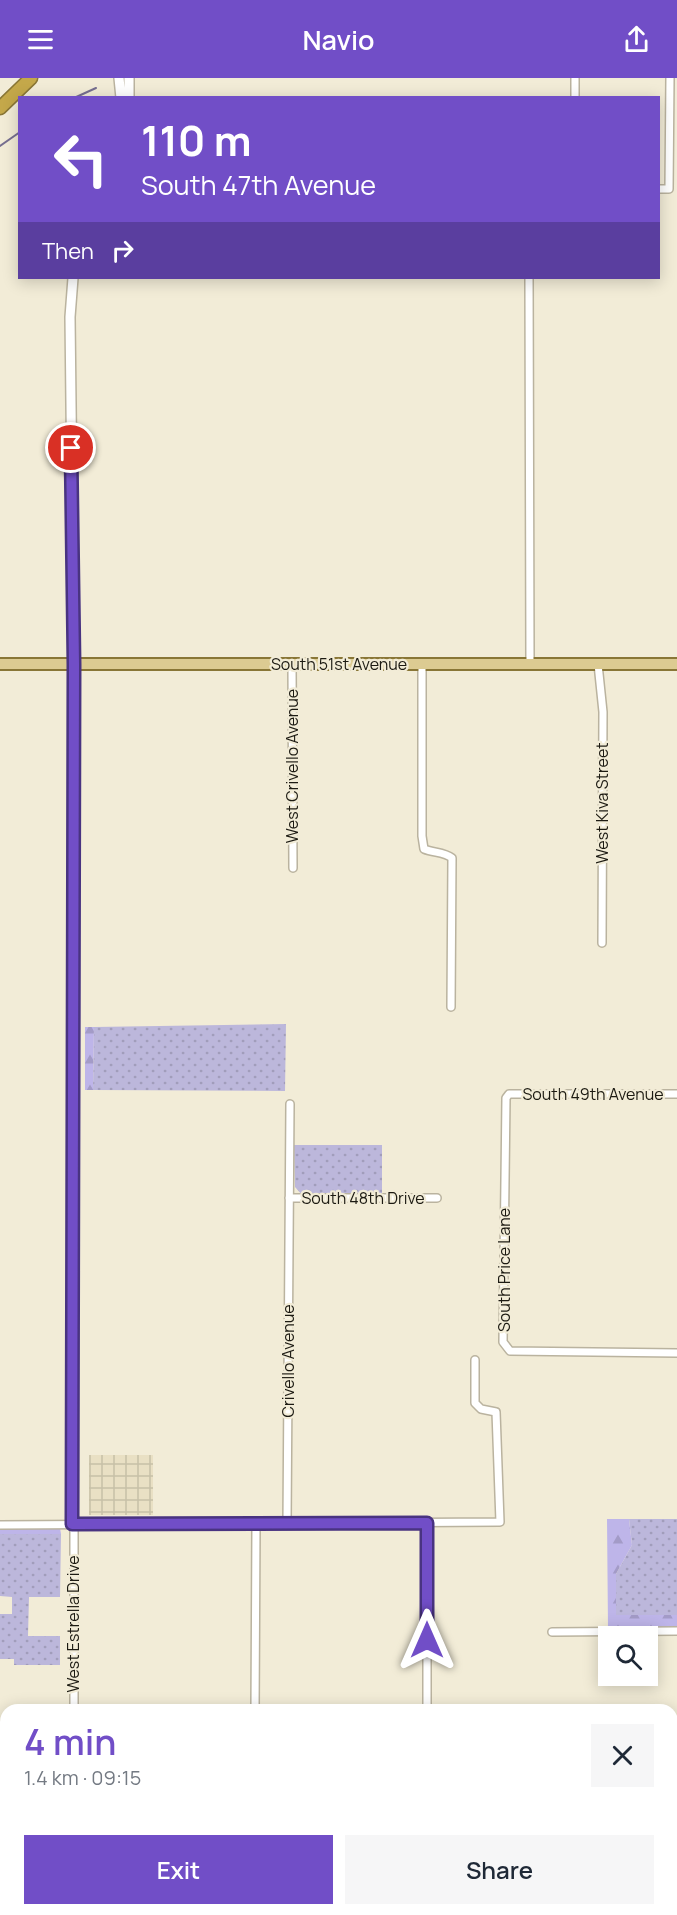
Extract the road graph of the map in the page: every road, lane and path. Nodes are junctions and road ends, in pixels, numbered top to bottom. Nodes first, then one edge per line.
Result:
1 (31, 78) edge
2 (119, 78) edge
3 (129, 78) edge
4 (575, 78) edge
5 (670, 78) edge
6 (121, 96) edge
7 (129, 96) edge
8 (575, 96) edge
9 (0, 108) edge
10 (660, 189) edge
11 (73, 279) edge
12 (529, 279) edge
13 (0, 664) edge
14 (74, 664) junction
15 (292, 664) junction
16 (422, 664) junction
17 (530, 664) junction
18 (598, 664) junction
19 (677, 664) edge
20 (293, 868) dead end
21 (602, 943) dead end
22 (451, 1007) dead end
23 (509, 1094) joint
24 (677, 1094) edge
25 (290, 1104) dead end
26 (289, 1198) junction
27 (437, 1198) dead end
28 (677, 1353) edge
29 (475, 1360) dead end
30 (427, 1523) junction
31 (72, 1524) junction
32 (287, 1524) junction
33 (0, 1525) edge
34 (256, 1525) junction
35 (677, 1631) edge
36 (552, 1632) dead end
37 (74, 1704) edge
38 (255, 1704) edge
39 (427, 1704) edge

1 - 9 highway
2 - 6 main road
3 - 7 main road
4 - 8 street
5 - 10 street
11 - 14 main road, West Estrella Drive
12 - 17 street
13 - 14 main road, South 51st Avenue
14 - 15 main road, South 51st Avenue
14 - 31 street, West Estrella Drive
15 - 16 main road, South 51st Avenue
15 - 20 street, West Crivello Avenue
16 - 17 main road, South 51st Avenue
16 - 22 street
17 - 18 main road, South 51st Avenue
18 - 19 main road, South 51st Avenue
18 - 21 street, West Kiva Street
23 - 24 street, South 49th Avenue
23 - 28 street, South Price Lane
25 - 26 street
26 - 27 street, South 48th Drive
26 - 32 street, Crivello Avenue
29 - 30 street
30 - 32 street
30 - 39 street
31 - 33 street
31 - 34 street
31 - 37 street, West Estrella Drive
32 - 34 street
34 - 38 street
35 - 36 street

